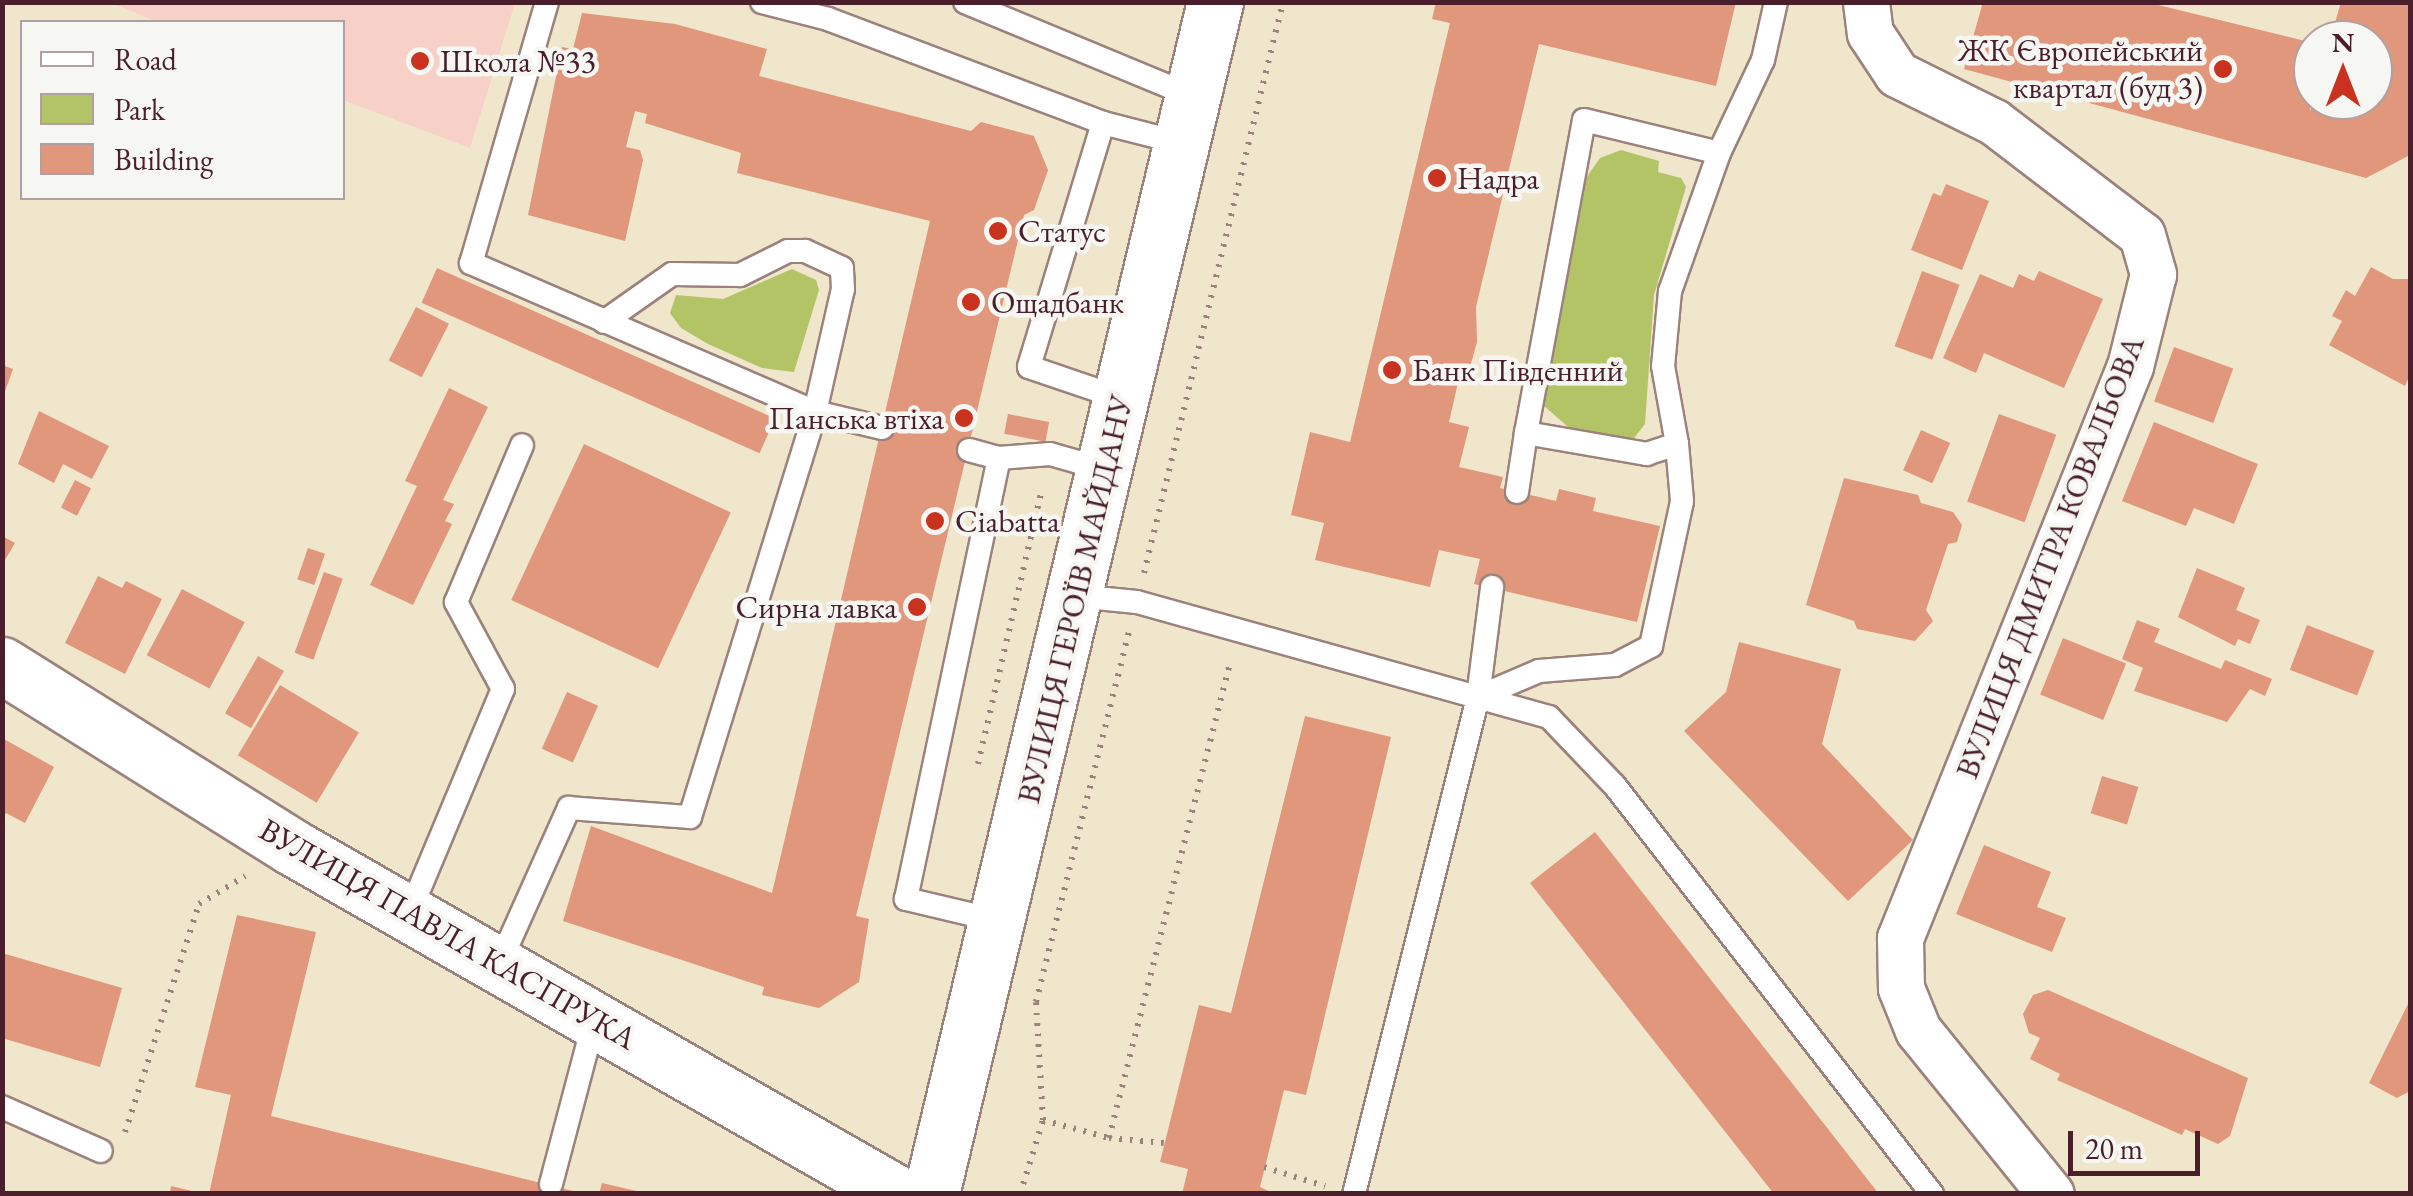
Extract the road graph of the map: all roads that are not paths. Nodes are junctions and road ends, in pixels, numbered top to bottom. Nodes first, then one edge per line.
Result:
1 (548, 2) edge
2 (762, 2) edge
3 (965, 2) edge
4 (1215, 2) edge
5 (1776, 2) edge
6 (1866, 2) edge
7 (1190, 121) junction
8 (1103, 123) junction
9 (1719, 154) junction
10 (604, 322) junction
11 (1122, 398) junction
12 (815, 412) junction
13 (882, 428) dead end
14 (1526, 433) junction
15 (1678, 444) junction
16 (522, 445) dead end
17 (969, 450) dead end
18 (1000, 458) junction
19 (1106, 470) junction
20 (1517, 492) dead end
21 (1492, 588) dead end
22 (1076, 596) junction
23 (2, 665) edge
24 (1478, 697) junction
25 (410, 911) junction
26 (999, 921) junction
27 (500, 962) junction
28 (594, 1018) junction
29 (2, 1107) edge
30 (100, 1150) road end
31 (551, 1184) dead end
32 (1343, 1191) edge
33 (898, 1194) edge
34 (930, 1194) edge
35 (1932, 1194) edge
36 (2051, 1194) edge

1 - 10 lane
2 - 8 lane
3 - 7 lane
4 - 7 main road, ВУЛИЦЯ ГЕРОЇВ МАЙДАНУ
5 - 9 lane
6 - 36 street, ВУЛИЦЯ ДМИТРА КОВАЛЬОВА
7 - 8 lane
7 - 11 main road, ВУЛИЦЯ ГЕРОЇВ МАЙДАНУ
8 - 11 lane
9 - 14 lane
9 - 15 lane
10 - 12 lane
10 - 12 lane
11 - 19 main road, ВУЛИЦЯ ГЕРОЇВ МАЙДАНУ
12 - 13 lane
12 - 27 lane
14 - 15 lane
14 - 20 lane
15 - 24 lane
16 - 25 lane
17 - 18 lane
18 - 19 lane
18 - 26 lane
19 - 22 main road, ВУЛИЦЯ ГЕРОЇВ МАЙДАНУ
21 - 24 lane
22 - 24 lane
22 - 26 main road, ВУЛИЦЯ ГЕРОЇВ МАЙДАНУ
23 - 25 main road, ВУЛИЦЯ ПАВЛА КАСПРУКА
24 - 32 lane
24 - 35 lane
25 - 27 main road, ВУЛИЦЯ ПАВЛА КАСПРУКА
26 - 34 main road, ВУЛИЦЯ ГЕРОЇВ МАЙДАНУ
27 - 28 main road, ВУЛИЦЯ ПАВЛА КАСПРУКА
28 - 31 lane
28 - 33 main road, ВУЛИЦЯ ПАВЛА КАСПРУКА
29 - 30 lane

